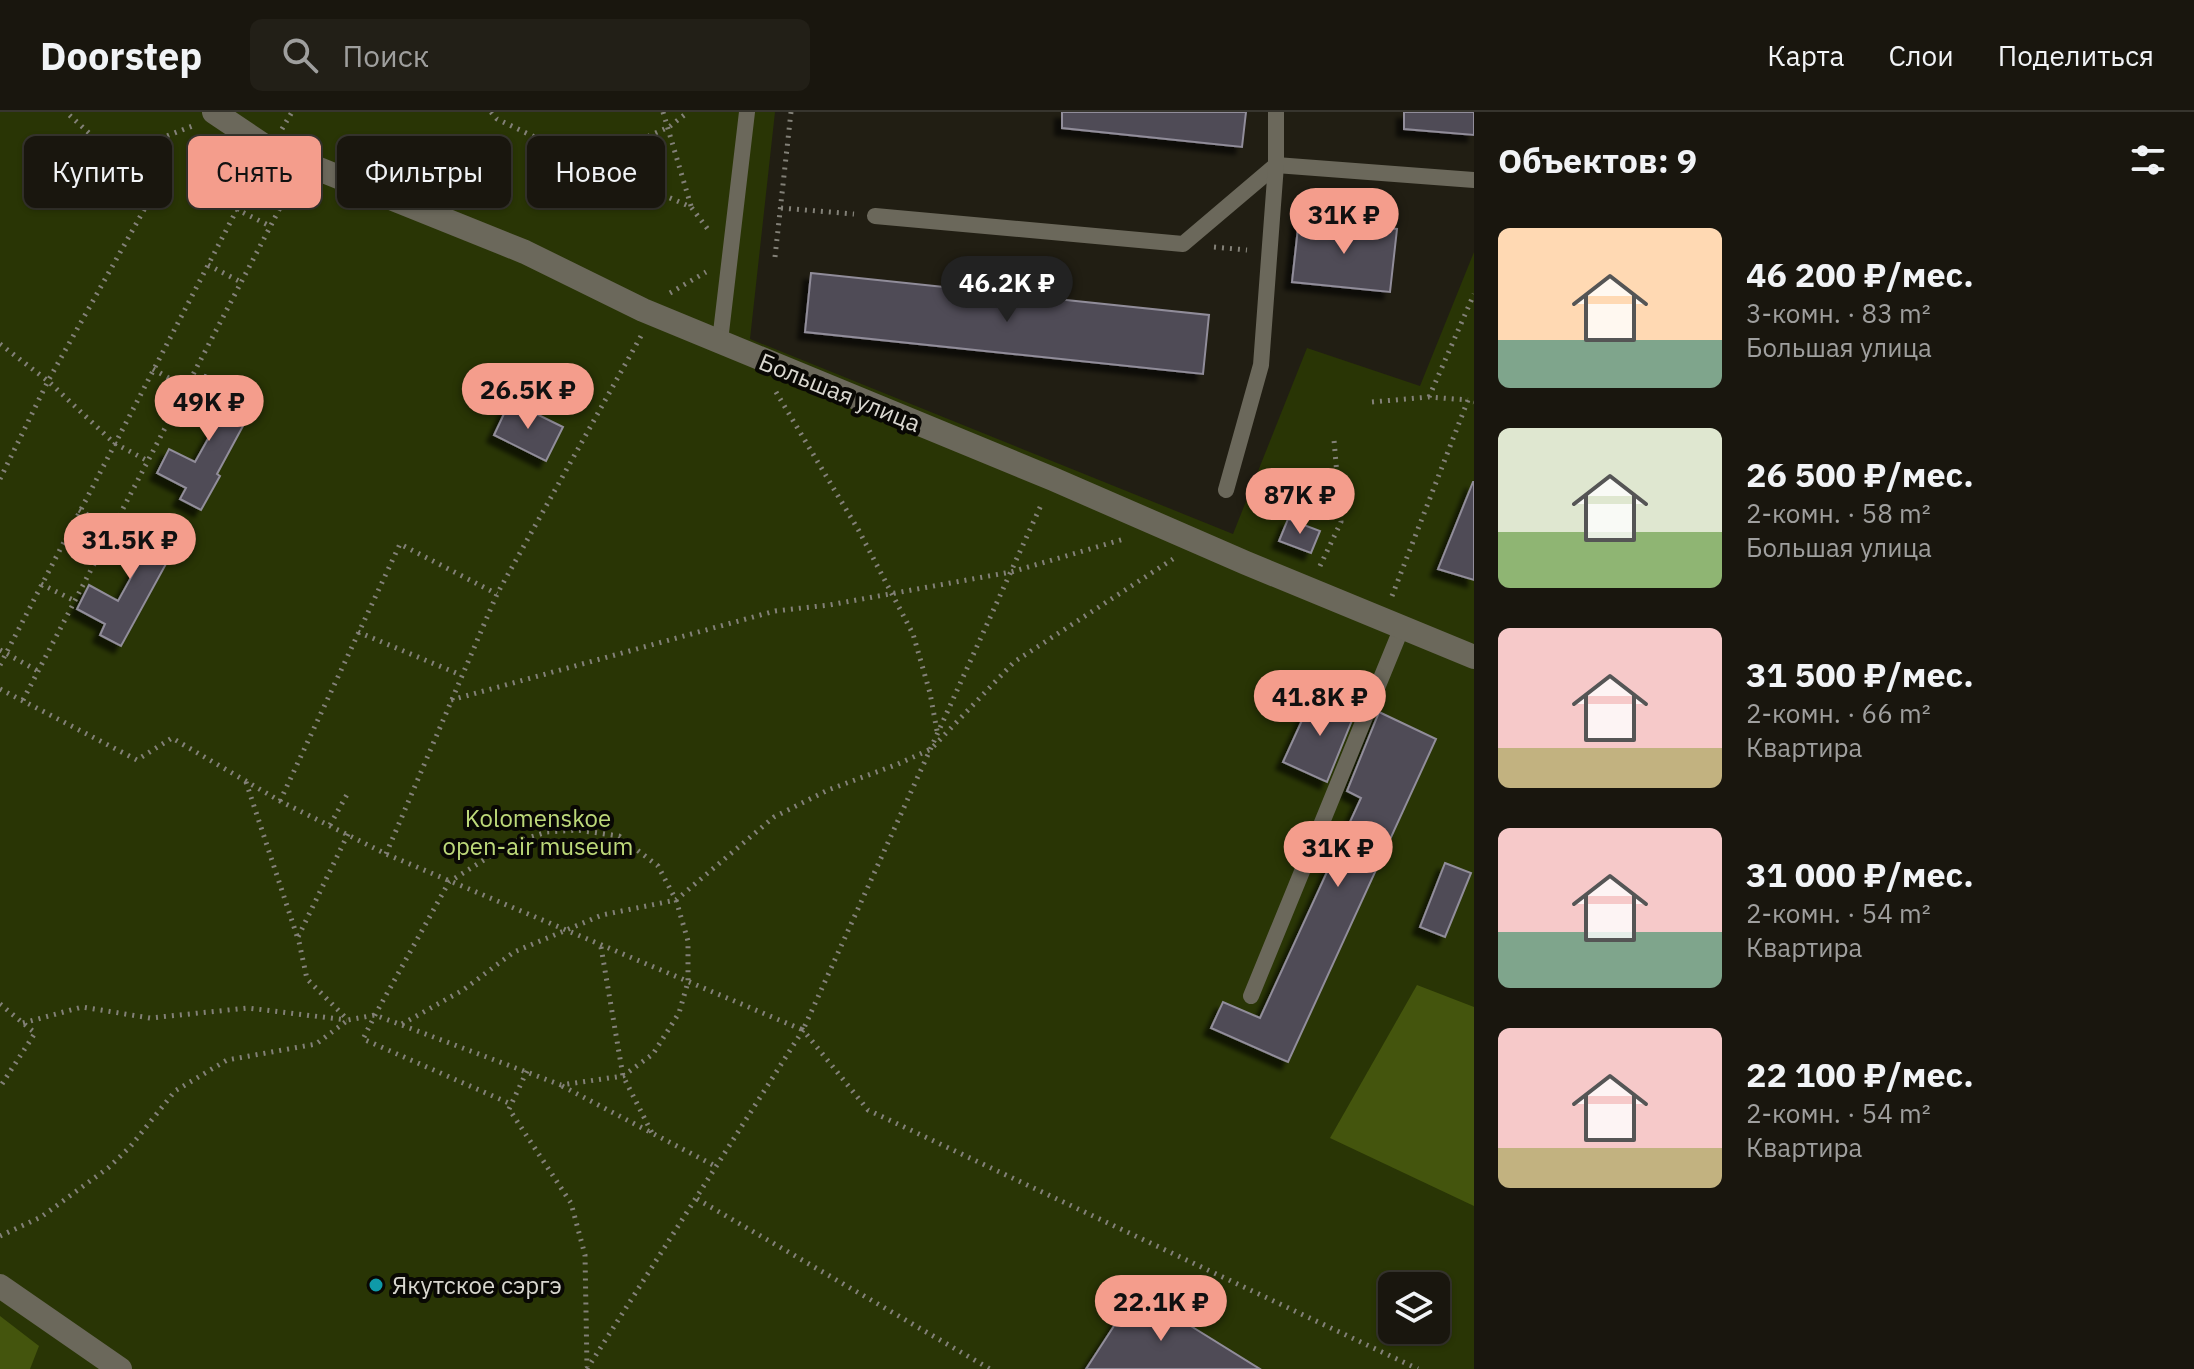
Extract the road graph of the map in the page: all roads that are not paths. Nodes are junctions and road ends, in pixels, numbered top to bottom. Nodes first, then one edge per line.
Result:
1 (747, 112) edge
2 (1276, 112) edge
3 (216, 114) edge
4 (1276, 165) junction
5 (1474, 180) edge
6 (875, 216) road end
7 (720, 341) junction
8 (1226, 490) dead end
9 (1394, 624) junction
10 (1474, 657) edge
11 (1251, 996) dead end
12 (0, 1286) edge
13 (120, 1369) edge

1 - 7 lane
2 - 4 lane
3 - 7 street, Большая улица
4 - 5 lane
4 - 6 lane
4 - 8 lane
7 - 9 street, Большая улица
9 - 10 street, Большая улица
9 - 11 lane
12 - 13 street

